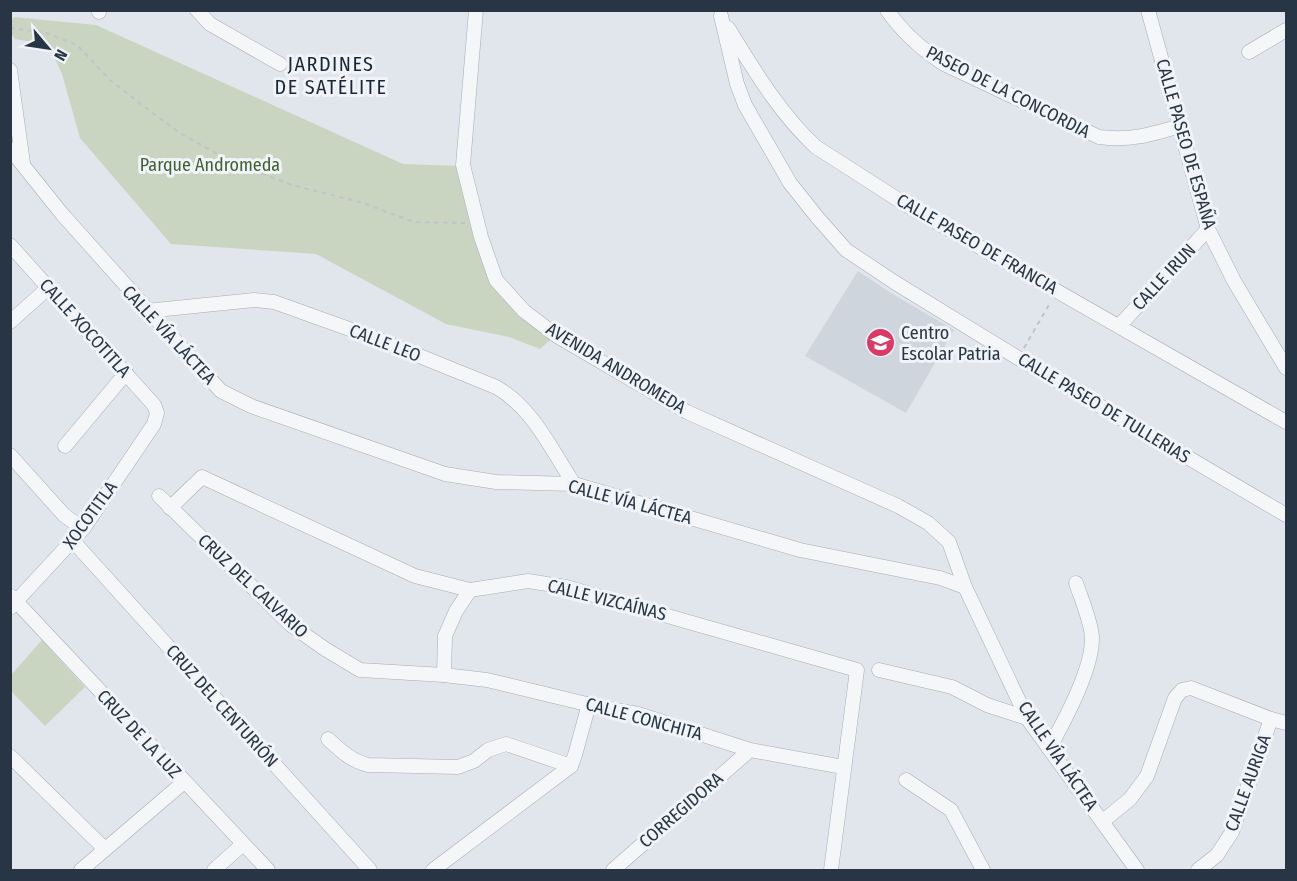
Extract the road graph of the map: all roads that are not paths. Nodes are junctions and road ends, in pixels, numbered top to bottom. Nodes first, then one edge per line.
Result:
1 (197, 10) edge
2 (476, 10) edge
3 (887, 10) edge
4 (1148, 10) edge
5 (720, 13) edge
6 (1287, 30) edge
7 (1249, 52) dead end
8 (280, 64) dead end
9 (10, 70) edge
10 (1180, 126) junction
11 (10, 149) edge
12 (23, 163) junction
13 (1208, 229) junction
14 (10, 244) edge
15 (48, 288) junction
16 (146, 311) junction
17 (10, 322) edge
18 (1120, 325) junction
19 (1287, 368) edge
20 (126, 373) junction
21 (158, 412) joint
22 (1287, 422) edge
23 (65, 446) dead end
24 (10, 455) edge
25 (574, 484) junction
26 (159, 496) dead end
27 (170, 508) junction
28 (1287, 515) edge
29 (83, 529) junction
30 (74, 541) junction
31 (1076, 583) dead end
32 (965, 586) junction
33 (470, 590) junction
34 (12, 602) edge
35 (879, 670) dead end
36 (444, 675) junction
37 (589, 704) junction
38 (1027, 718) junction
39 (1271, 720) junction
40 (1287, 723) edge
41 (328, 739) dead end
42 (1049, 749) junction
43 (750, 750) junction
44 (10, 756) edge
45 (571, 766) junction
46 (843, 767) junction
47 (906, 780) dead end
48 (184, 782) junction
49 (1103, 821) junction
50 (243, 844) junction
51 (105, 849) junction
52 (834, 868) edge
53 (81, 870) edge
54 (214, 870) edge
55 (268, 870) edge
56 (370, 870) edge
57 (433, 870) edge
58 (613, 870) edge
59 (983, 870) edge
60 (1137, 870) edge
61 (1198, 870) edge

1 - 8 street
2 - 32 street, AVENIDA ANDROMEDA
3 - 10 street, PASEO DE LA CONCORDIA
4 - 10 street, CALLE PASEO DE ESPAÑA
5 - 18 street, CALLE PASEO DE FRANCIA
5 - 28 street, CALLE PASEO DE TULLERIAS
6 - 7 street
9 - 12 street, CALLE VÍA LÁCTEA
10 - 13 street, CALLE PASEO DE ESPAÑA
11 - 12 street
12 - 16 street, CALLE VÍA LÁCTEA
13 - 18 street, CALLE IRUN
13 - 19 street, CALLE PASEO DE ESPAÑA
14 - 15 street, CALLE XOCOTITLA
15 - 17 street
15 - 20 street, CALLE XOCOTITLA
16 - 25 street, CALLE VÍA LÁCTEA
16 - 25 street, CALLE LEO
18 - 22 street, CALLE PASEO DE FRANCIA
20 - 21 street, CALLE XOCOTITLA
20 - 23 street
21 - 29 street, XOCOTITLA
24 - 29 street
25 - 32 street, CALLE VÍA LÁCTEA
26 - 27 street, CRUZ DEL CALVARIO
27 - 33 street, CALLE VIZCAÍNAS
27 - 36 street, CRUZ DEL CALVARIO
29 - 30 street, XOCOTITLA
30 - 34 street, XOCOTITLA
30 - 56 street, CRUZ DEL CENTURIÓN
31 - 42 street
32 - 38 street, CALLE VÍA LÁCTEA
33 - 36 street
33 - 46 street, CALLE VIZCAÍNAS
34 - 48 street, CRUZ DE LA LUZ
35 - 38 street
36 - 37 street, CALLE CONCHITA
37 - 43 street, CALLE CONCHITA
37 - 45 street
38 - 42 street, CALLE VÍA LÁCTEA
39 - 40 street
39 - 49 street
39 - 61 street, CALLE AURIGA
41 - 45 street
42 - 49 street, CALLE VÍA LÁCTEA
43 - 46 street, CALLE CONCHITA
43 - 58 street, CORREGIDORA
44 - 51 street
45 - 57 street
46 - 52 street
47 - 59 street
48 - 50 street, CRUZ DE LA LUZ
48 - 51 street
49 - 60 street, CALLE VÍA LÁCTEA
50 - 54 street
50 - 55 street, CRUZ DE LA LUZ
51 - 53 street

